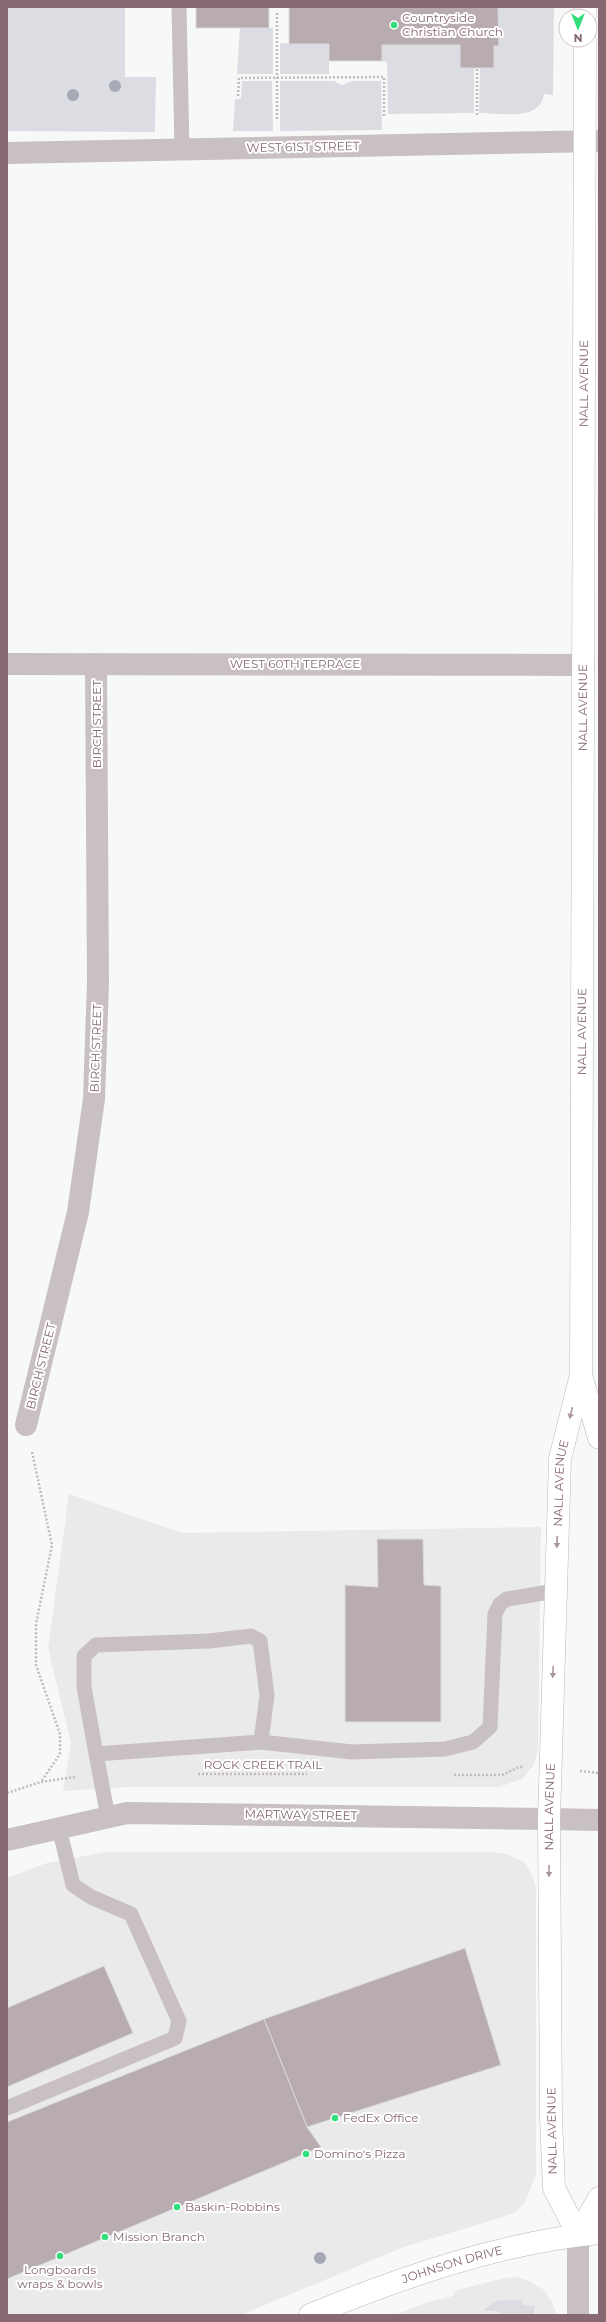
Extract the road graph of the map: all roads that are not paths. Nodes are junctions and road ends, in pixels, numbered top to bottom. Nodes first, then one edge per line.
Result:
1 (179, 7) edge
2 (586, 48) edge
3 (592, 141) edge
4 (182, 150) junction
5 (7, 153) edge
6 (7, 664) edge
7 (96, 664) junction
8 (584, 665) junction
9 (581, 1375) junction
10 (26, 1425) road end
11 (599, 1438) edge
12 (555, 1592) junction
13 (261, 1742) junction
14 (96, 1754) junction
15 (108, 1817) junction
16 (549, 1819) junction
17 (599, 1820) edge
18 (59, 1828) junction
19 (7, 1840) edge
20 (7, 2108) edge
21 (599, 2198) edge
22 (589, 2234) edge
23 (310, 2315) edge
24 (578, 2315) edge

1 - 4 lane
2 - 3 main road, NALL AVENUE
3 - 4 street, WEST 61ST STREET
3 - 8 main road, NALL AVENUE
4 - 5 street, WEST 61ST STREET
6 - 7 street, WEST 60TH TERRACE
7 - 8 street, WEST 60TH TERRACE
7 - 10 street, BIRCH STREET
8 - 9 main road, NALL AVENUE
9 - 11 main road, NALL AVENUE
9 -> 12 main road, NALL AVENUE
12 - 13 lane
12 -> 16 main road, NALL AVENUE
13 - 14 lane
13 - 14 lane
14 - 15 lane
15 - 16 street, MARTWAY STREET
15 - 18 street, MARTWAY STREET
16 - 17 street, MARTWAY STREET
16 -> 22 main road, NALL AVENUE
18 - 19 street, MARTWAY STREET
18 - 20 lane
21 - 22 main road, NALL AVENUE
22 - 23 main road, JOHNSON DRIVE
22 - 24 street, NALL AVENUE

